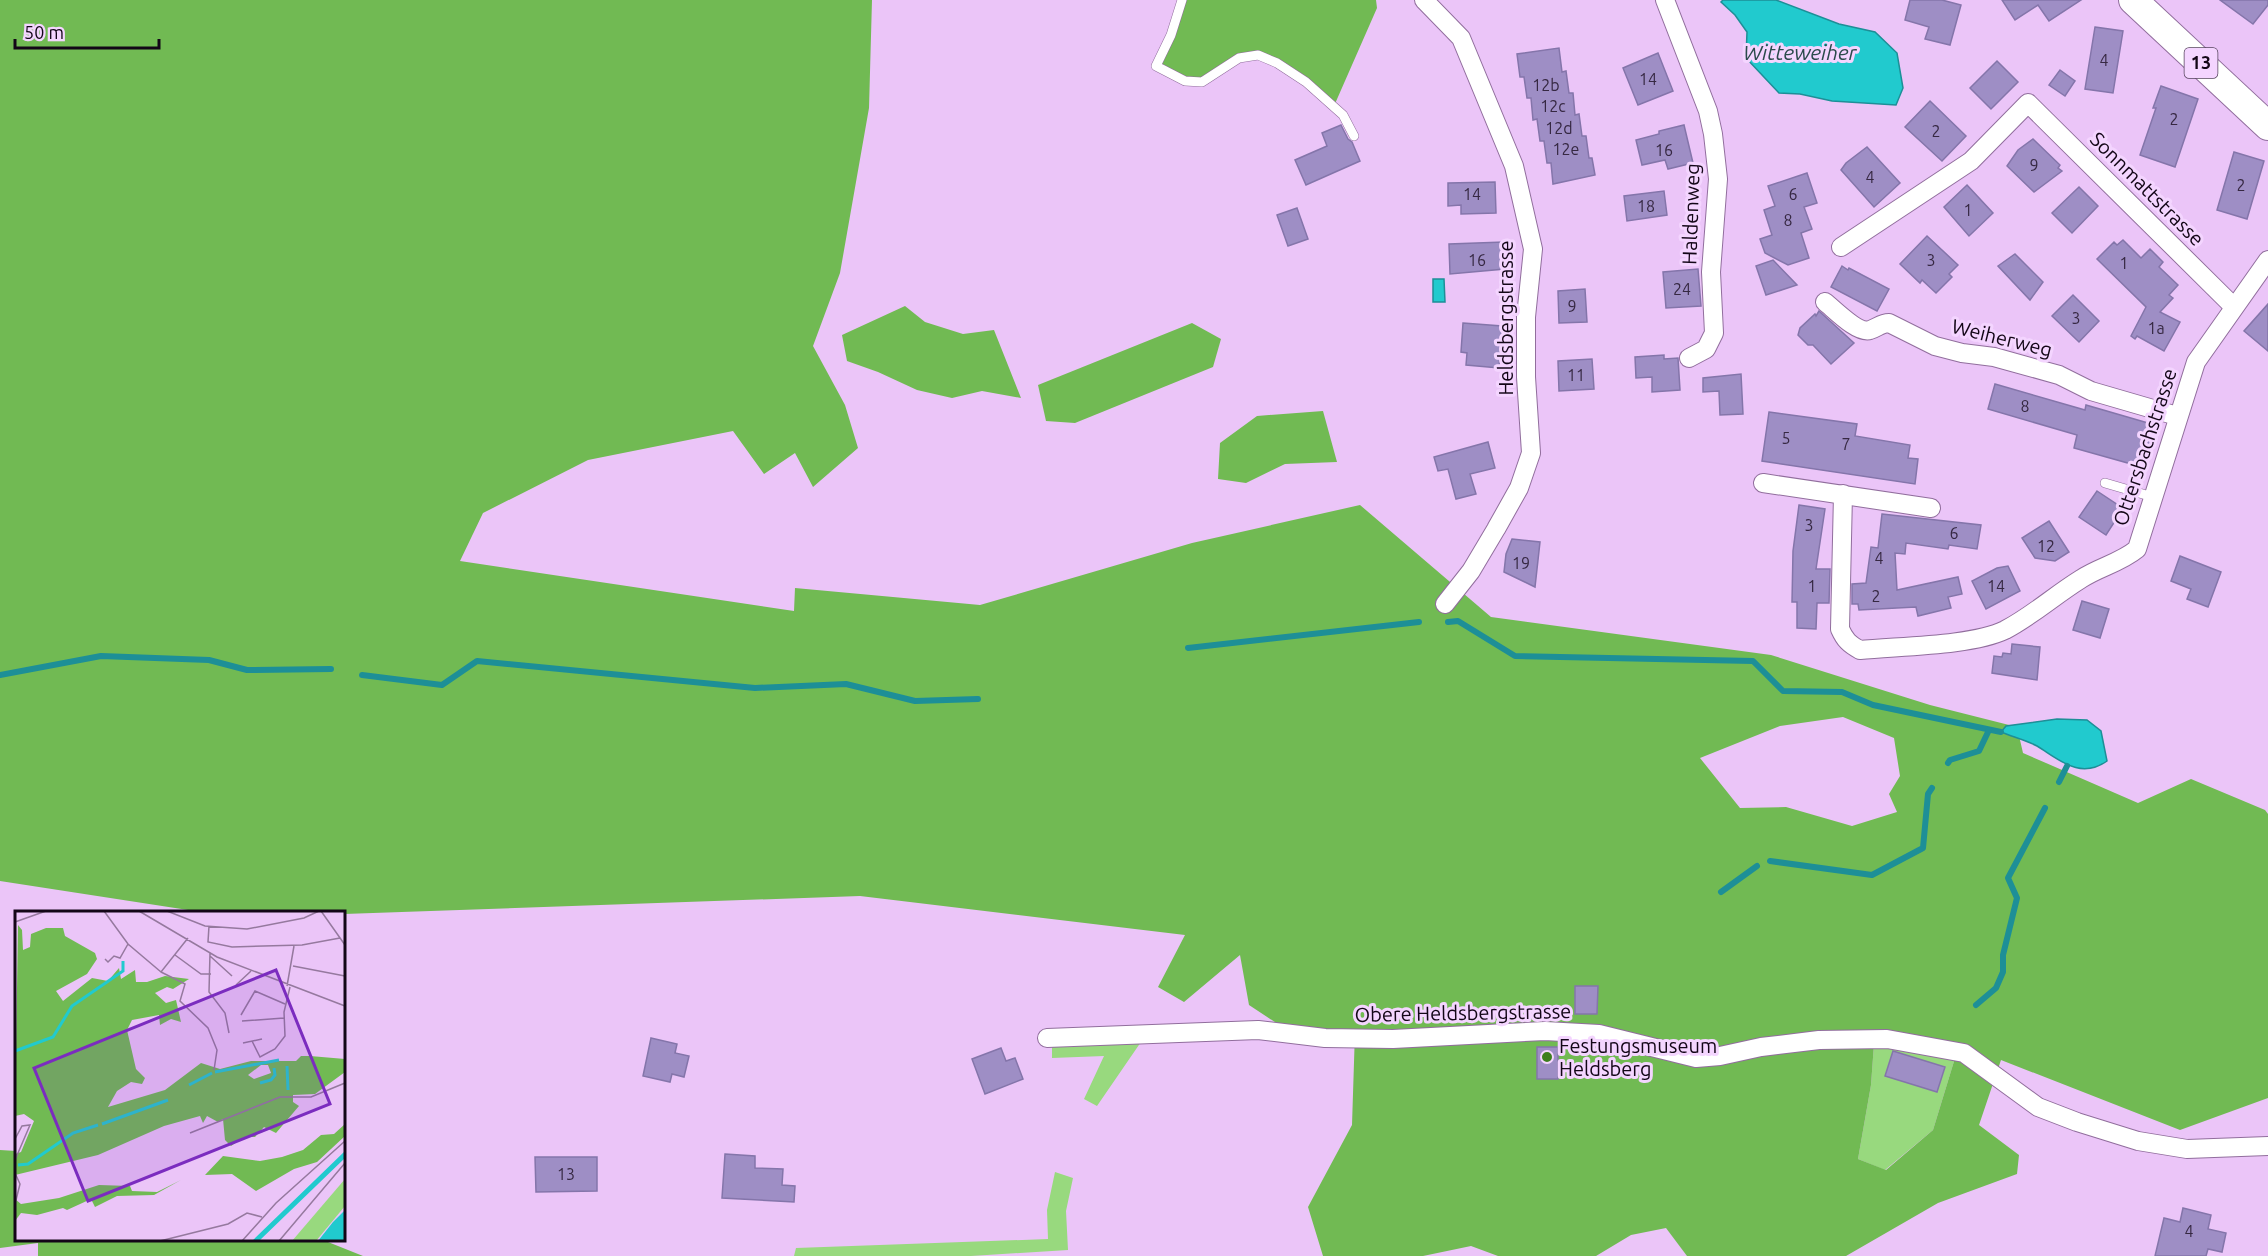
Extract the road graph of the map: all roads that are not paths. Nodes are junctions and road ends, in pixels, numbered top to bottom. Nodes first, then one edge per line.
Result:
1 (1182, 0) edge
2 (1424, 0) edge
3 (1665, 0) edge
4 (2133, 0) edge
5 (2268, 126) edge
6 (1353, 136) dead end
7 (1841, 247) dead end
8 (2268, 260) edge
9 (1825, 302) dead end
10 (2234, 307) junction
11 (1689, 358) dead end
12 (2177, 416) junction
13 (1763, 483) dead end
14 (2105, 483) dead end
15 (1843, 494) junction
16 (2153, 497) junction
17 (1931, 508) dead end
18 (1445, 604) dead end
19 (1047, 1038) dead end
20 (2268, 1146) edge

1 - 6 lane
2 - 18 street, Heldsbergstrasse
3 - 11 street, Haldenweg
4 - 5 main road, 13
7 - 10 street, Sonnmattstrasse
8 - 10 street, Ottersbachstrasse
9 - 12 street, Weiherweg
10 - 12 street, Ottersbachstrasse
12 - 16 street, Ottersbachstrasse
13 - 15 street
14 - 16 lane
15 - 16 street, Ottersbachstrasse
15 - 17 street
19 - 20 street, Obere Heldsbergstrasse

